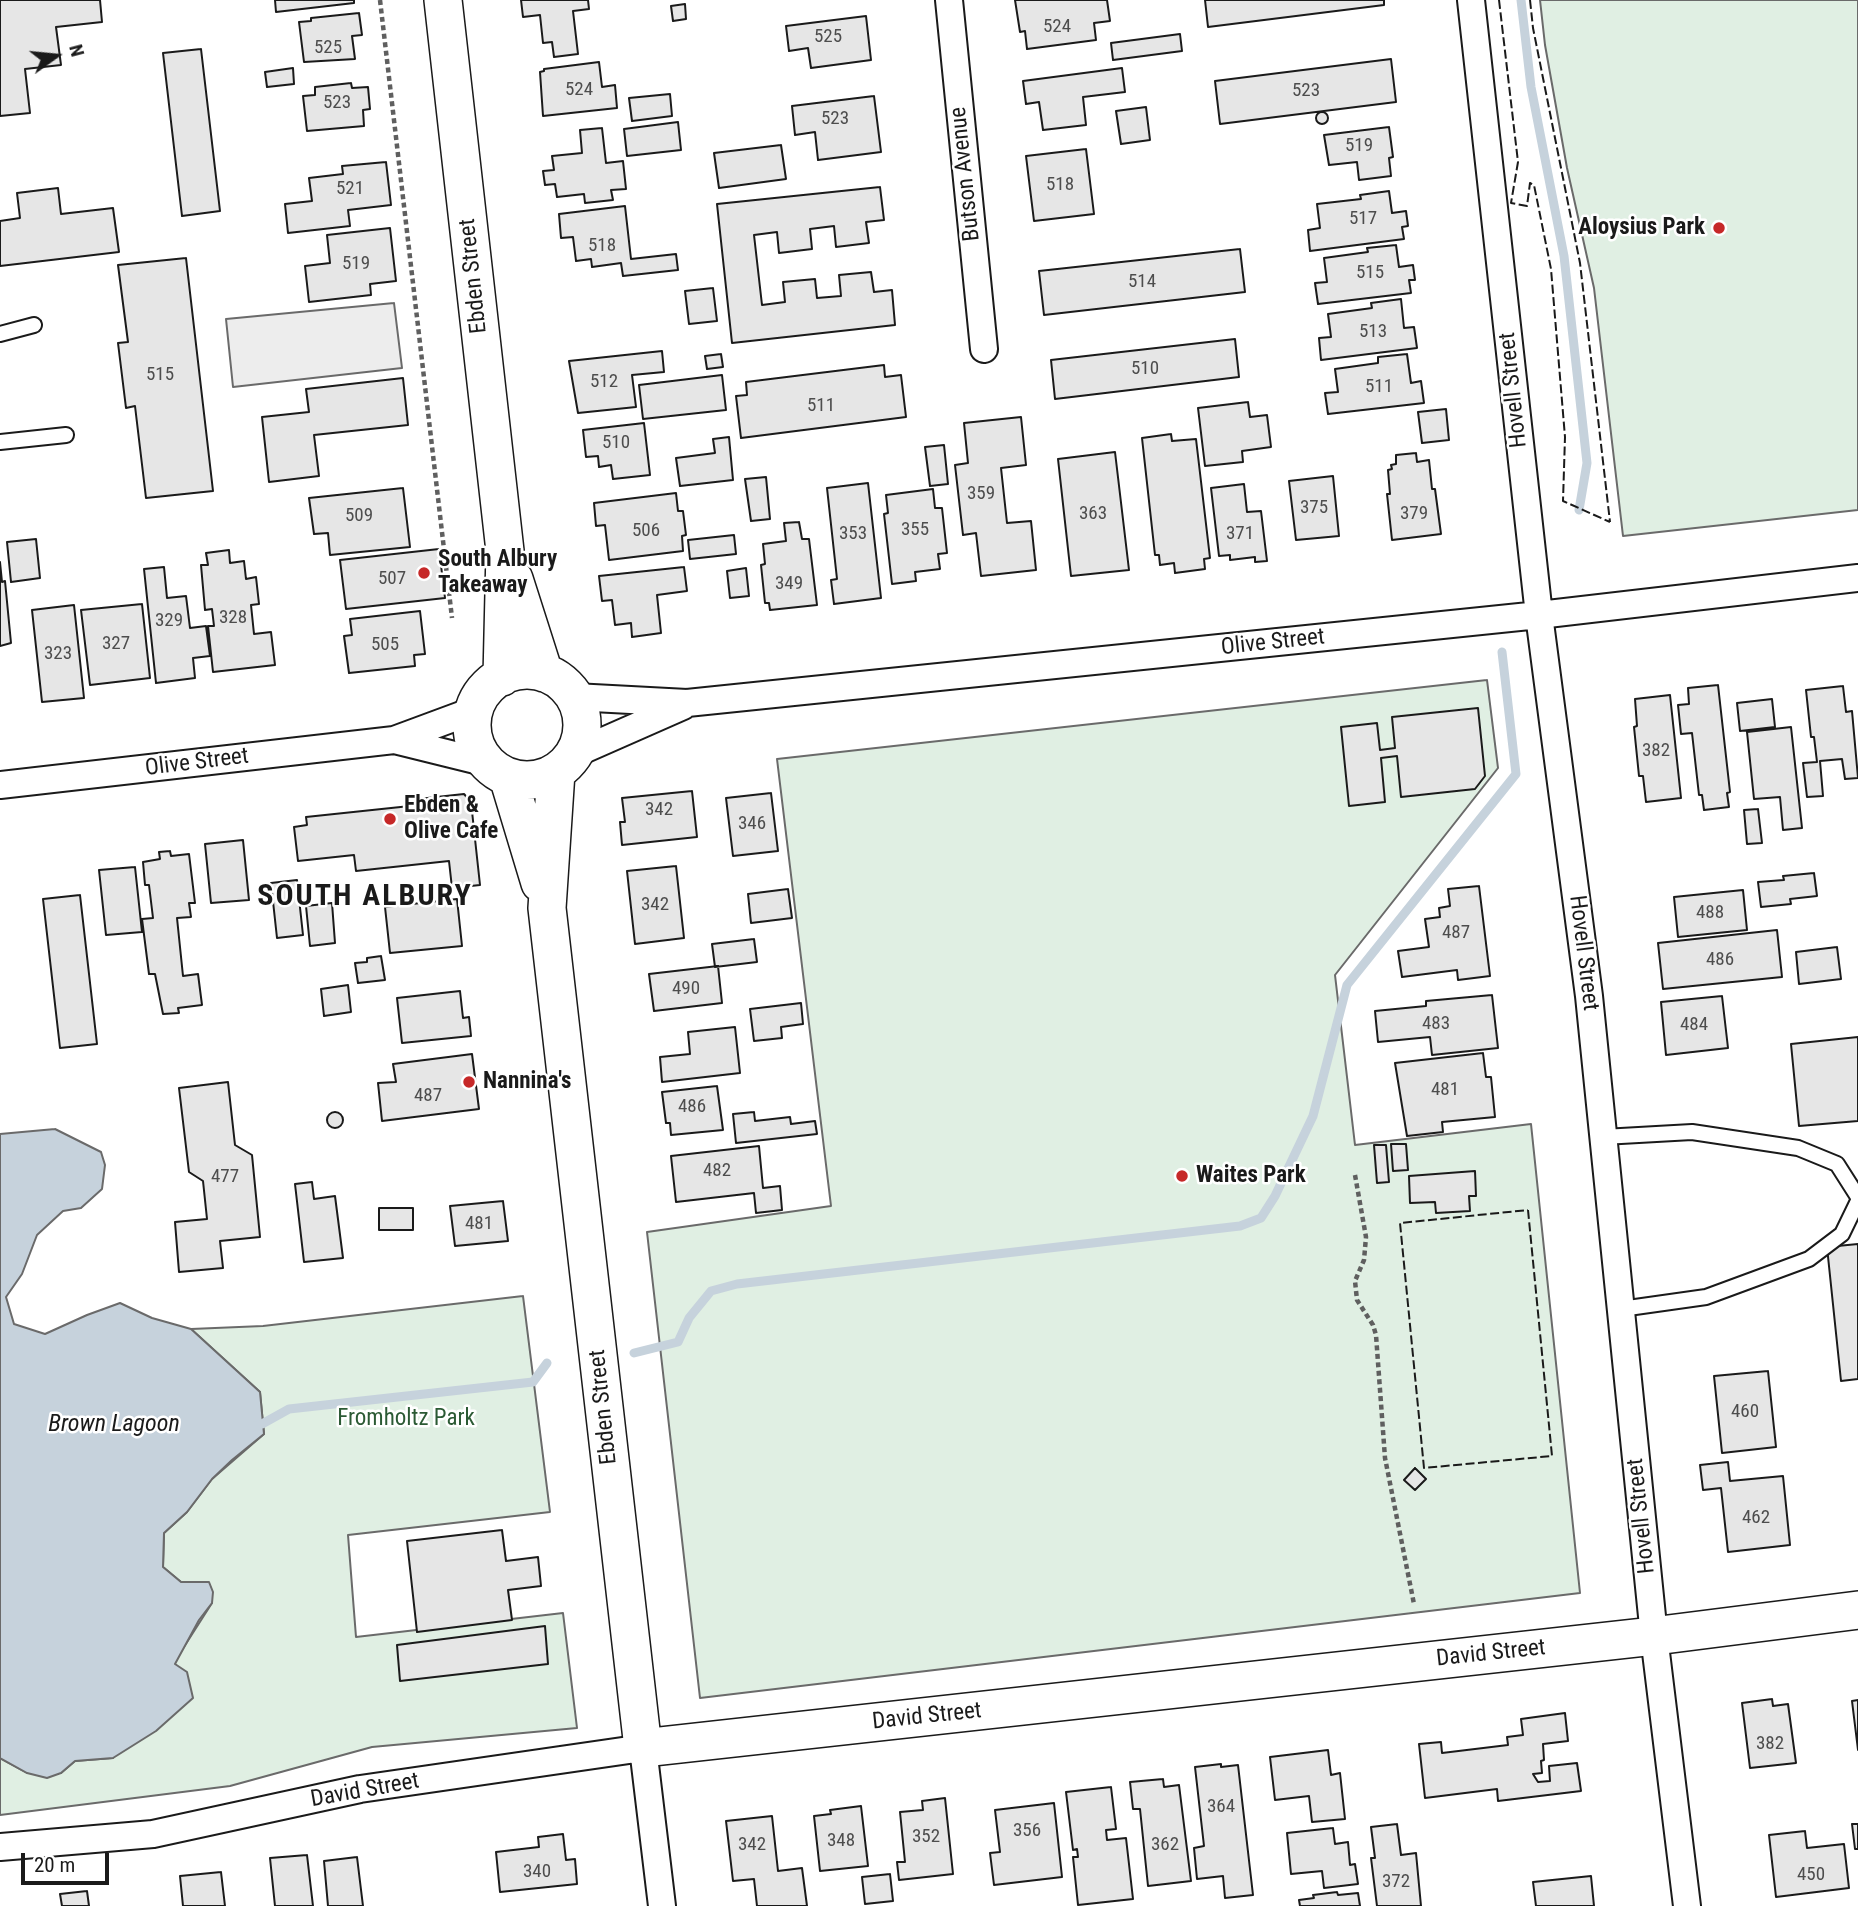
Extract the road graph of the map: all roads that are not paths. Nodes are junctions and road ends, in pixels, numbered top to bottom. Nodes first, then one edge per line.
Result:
1 (443, 0) edge
2 (949, 0) edge
3 (1471, 0) edge
4 (34, 325) dead end
5 (0, 334) edge
6 (984, 349) dead end
7 (66, 435) dead end
8 (0, 442) edge
9 (505, 551) junction
10 (1858, 578) edge
11 (1539, 615) junction
12 (544, 673) junction
13 (502, 677) junction
14 (574, 697) junction
15 (687, 703) junction
16 (475, 710) junction
17 (394, 740) junction
18 (565, 763) junction
19 (498, 770) junction
20 (0, 785) edge
21 (547, 908) junction
22 (1603, 1137) junction
23 (1858, 1199) edge
24 (1621, 1309) junction
25 (1858, 1610) edge
26 (1654, 1636) junction
27 (643, 1748) junction
28 (0, 1847) edge
29 (662, 1906) edge
30 (1687, 1906) edge

1 - 9 street, Ebden Street
2 - 6 street, Butson Avenue
3 - 11 street, Hovell Street
4 - 5 lane
7 - 8 lane
9 - 12 street, Ebden Street
9 - 13 street, Ebden Street
10 - 11 street, Olive Street
11 - 15 street, Olive Street
11 - 22 street, Hovell Street
12 - 13 street
12 - 14 street
13 - 16 street
14 - 15 street, Olive Street
14 - 18 street
15 - 18 street, Olive Street
16 - 17 street, Olive Street
16 - 19 street
17 - 19 street, Olive Street
17 - 20 street, Olive Street
18 - 19 street
18 - 21 street, Ebden Street
19 - 21 street, Ebden Street
21 - 27 street, Ebden Street
22 - 23 lane
22 - 24 street, Hovell Street
23 - 24 lane
24 - 26 street, Hovell Street
25 - 26 street, David Street
26 - 27 street, David Street
26 - 30 street, Hovell Street
27 - 28 street, David Street
27 - 29 street, Ebden Street

